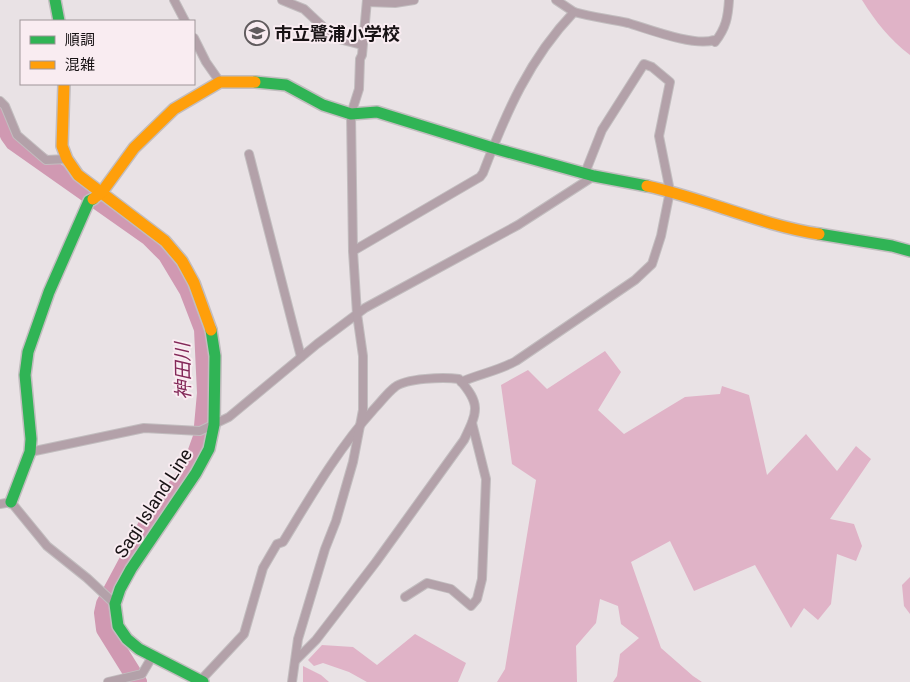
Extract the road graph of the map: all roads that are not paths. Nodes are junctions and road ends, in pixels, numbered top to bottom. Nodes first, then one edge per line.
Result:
1 (55, 0) edge
2 (174, 0) edge
3 (282, 0) edge
4 (414, 0) edge
5 (556, 0) edge
6 (729, 0) edge
7 (367, 1) edge
8 (574, 12) junction
9 (59, 20) edge
10 (184, 20) edge
11 (195, 40) edge
12 (362, 45) junction
13 (220, 82) junction
14 (64, 85) edge
15 (0, 101) edge
16 (351, 114) junction
17 (493, 148) junction
18 (249, 154) dead end
19 (67, 159) junction
20 (589, 175) junction
21 (670, 191) junction
22 (102, 192) junction
23 (353, 251) junction
24 (910, 251) edge
25 (357, 314) junction
26 (301, 357) junction
27 (461, 382) junction
28 (472, 423) junction
29 (361, 424) junction
30 (214, 425) junction
31 (30, 452) junction
32 (5, 503) edge
33 (405, 597) dead end
34 (115, 604) junction
35 (152, 656) junction
36 (296, 660) junction
37 (202, 681) edge
38 (108, 682) edge
39 (292, 682) edge

1 - 9 street
2 - 10 street
3 - 12 street
4 - 7 street
5 - 8 street
6 - 8 street
7 - 12 street
8 - 17 street
11 - 13 street
12 - 16 street
13 - 16 street
13 - 22 street
14 - 19 street, Sagi Island Line
15 - 19 street
16 - 17 street
16 - 23 street
17 - 20 street
17 - 23 street
18 - 26 street
19 - 22 street, Sagi Island Line
20 - 21 street
20 - 21 street
20 - 25 street
21 - 24 street
21 - 27 street
22 - 30 street, Sagi Island Line
22 - 31 street
23 - 25 street
25 - 26 street
25 - 29 street
26 - 30 street
27 - 28 street
27 - 29 street
28 - 33 street
28 - 36 street
29 - 36 street
29 - 37 street
30 - 31 street
30 - 34 street, Sagi Island Line
31 - 32 street
32 - 34 street
34 - 35 street
35 - 37 street
35 - 38 street
36 - 39 street

